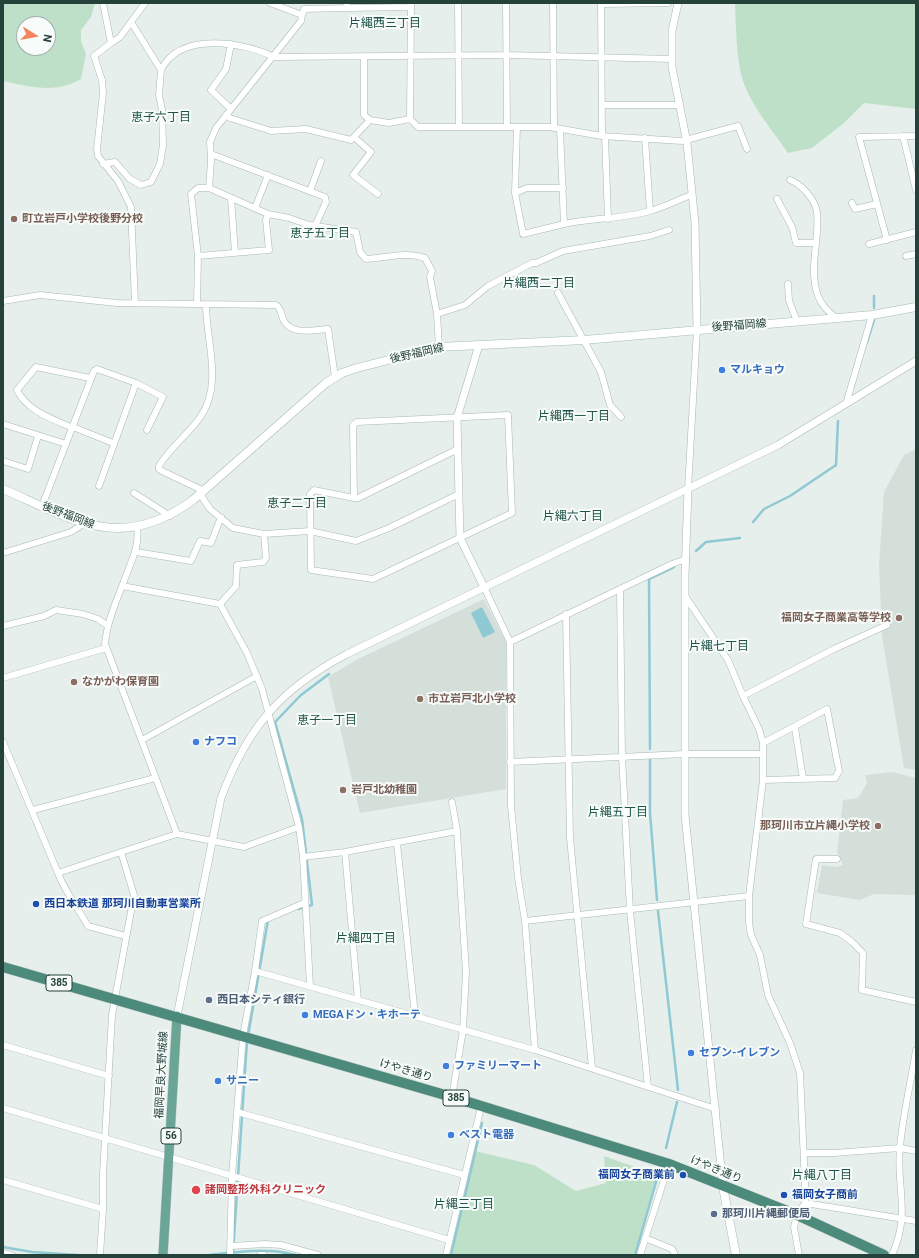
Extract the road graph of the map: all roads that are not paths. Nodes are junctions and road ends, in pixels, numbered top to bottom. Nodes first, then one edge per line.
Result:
1 (103, 3) edge
2 (144, 3) edge
3 (270, 3) edge
4 (458, 3) edge
5 (506, 3) edge
6 (553, 3) edge
7 (668, 3) edge
8 (678, 3) edge
9 (601, 4) edge
10 (347, 5) edge
11 (411, 5) edge
12 (302, 15) junction
13 (131, 22) junction
14 (111, 43) junction
15 (231, 44) junction
16 (458, 55) junction
17 (507, 55) junction
18 (274, 56) junction
19 (364, 56) junction
20 (411, 56) junction
21 (554, 57) junction
22 (602, 58) junction
23 (672, 59) junction
24 (161, 70) junction
25 (602, 105) junction
26 (679, 105) junction
27 (231, 109) junction
28 (226, 114) junction
29 (410, 119) junction
30 (370, 120) junction
31 (459, 127) junction
32 (507, 127) junction
33 (517, 127) junction
34 (557, 128) junction
35 (603, 136) junction
36 (903, 136) junction
37 (916, 136) edge
38 (354, 138) junction
39 (645, 138) junction
40 (687, 141) junction
41 (747, 149) dead end
42 (211, 154) junction
43 (321, 161) dead end
44 (103, 164) junction
45 (268, 176) junction
46 (790, 180) dead end
47 (209, 188) junction
48 (563, 188) junction
49 (916, 190) edge
50 (310, 191) junction
51 (378, 194) dead end
52 (515, 194) junction
53 (691, 195) junction
54 (231, 198) junction
55 (777, 199) dead end
56 (877, 204) junction
57 (255, 208) junction
58 (854, 209) dead end
59 (650, 211) junction
60 (268, 214) junction
61 (608, 219) junction
62 (564, 224) junction
63 (315, 226) junction
64 (669, 230) dead end
65 (916, 232) edge
66 (887, 240) junction
67 (815, 243) junction
68 (869, 244) dead end
69 (235, 253) junction
70 (916, 254) edge
71 (198, 256) junction
72 (906, 256) dead end
73 (788, 284) dead end
74 (558, 293) dead end
75 (3, 301) edge
76 (135, 303) junction
77 (197, 304) junction
78 (206, 304) junction
79 (916, 307) edge
80 (437, 314) junction
81 (872, 315) junction
82 (835, 317) junction
83 (798, 322) junction
84 (697, 329) junction
85 (584, 340) junction
86 (479, 345) junction
87 (439, 347) junction
88 (916, 361) edge
89 (335, 377) junction
90 (90, 378) junction
91 (136, 383) junction
92 (846, 404) junction
93 (622, 417) dead end
94 (457, 418) junction
95 (3, 424) edge
96 (73, 427) junction
97 (147, 430) dead end
98 (38, 436) junction
99 (113, 443) junction
100 (66, 444) junction
101 (458, 449) junction
102 (3, 461) edge
103 (99, 486) dead end
104 (3, 489) edge
105 (688, 489) junction
106 (202, 492) junction
107 (134, 493) dead end
108 (460, 494) junction
109 (354, 498) junction
110 (42, 506) junction
111 (170, 516) junction
112 (220, 518) junction
113 (83, 524) junction
114 (137, 528) junction
115 (310, 531) junction
116 (264, 534) junction
117 (460, 538) junction
118 (136, 552) junction
119 (3, 553) edge
120 (686, 559) junction
121 (122, 586) junction
122 (484, 587) junction
123 (620, 589) junction
124 (685, 596) junction
125 (220, 604) junction
126 (566, 614) junction
127 (887, 624) dead end
128 (3, 626) edge
129 (108, 626) junction
130 (510, 642) junction
131 (106, 648) junction
132 (257, 676) junction
133 (3, 678) edge
134 (743, 696) junction
135 (269, 713) junction
136 (794, 728) junction
137 (142, 740) junction
138 (3, 742) edge
139 (763, 743) junction
140 (685, 754) junction
141 (763, 754) junction
142 (622, 756) junction
143 (569, 760) junction
144 (510, 762) junction
145 (155, 778) junction
146 (803, 779) junction
147 (763, 780) junction
148 (452, 802) dead end
149 (33, 810) junction
150 (299, 827) junction
151 (457, 831) junction
152 (176, 834) junction
153 (212, 840) junction
154 (397, 843) junction
155 (121, 852) junction
156 (345, 852) junction
157 (303, 857) junction
158 (837, 859) dead end
159 (58, 873) junction
160 (749, 896) junction
161 (694, 902) junction
162 (304, 903) junction
163 (630, 911) junction
164 (577, 916) junction
165 (525, 921) junction
166 (125, 936) junction
167 (3, 967) edge
168 (255, 971) junction
169 (310, 986) junction
170 (115, 999) junction
171 (358, 1000) junction
172 (916, 1002) edge
173 (415, 1015) junction
174 (178, 1016) junction
175 (463, 1030) junction
176 (243, 1036) junction
177 (3, 1045) edge
178 (535, 1050) junction
179 (916, 1050) edge
180 (592, 1068) junction
181 (109, 1076) junction
182 (648, 1087) junction
183 (452, 1097) junction
184 (481, 1107) junction
185 (3, 1108) edge
186 (716, 1110) junction
187 (237, 1112) junction
188 (104, 1137) junction
189 (900, 1148) junction
190 (916, 1150) edge
191 (805, 1153) junction
192 (169, 1157) junction
193 (669, 1164) junction
194 (464, 1175) junction
195 (232, 1176) junction
196 (3, 1180) edge
197 (723, 1187) junction
198 (805, 1203) junction
199 (103, 1209) junction
200 (797, 1215) junction
201 (903, 1219) junction
202 (916, 1221) edge
203 (645, 1238) junction
204 (449, 1240) junction
205 (230, 1246) junction
206 (3, 1253) edge
207 (12, 1255) edge
208 (100, 1255) edge
209 (163, 1255) edge
210 (230, 1255) edge
211 (260, 1255) edge
212 (264, 1255) edge
213 (318, 1255) edge
214 (446, 1255) edge
215 (640, 1255) edge
216 (675, 1255) edge
217 (736, 1255) edge
218 (799, 1255) edge
219 (884, 1255) edge
220 (892, 1255) edge

1 - 14 street
2 - 13 street
3 - 12 street
4 - 16 street
5 - 17 street
6 - 21 street
7 - 9 street
8 - 23 street
9 - 22 street
10 - 11 street
10 - 12 street
11 - 20 street
12 - 18 street
13 - 14 street
13 - 24 street
14 - 44 street
15 - 18 street
15 - 24 street
15 - 27 street
16 - 17 street
16 - 20 street
16 - 31 street
17 - 21 street
17 - 32 street
18 - 19 street
18 - 27 street
19 - 20 street
19 - 30 street
20 - 29 street
21 - 22 street
21 - 34 street
22 - 23 street
22 - 25 street
23 - 26 street
24 - 44 street
25 - 26 street
25 - 35 street
26 - 40 street
27 - 28 street
28 - 38 street
28 - 42 street
29 - 30 street
29 - 31 street
30 - 38 street
31 - 32 street
32 - 33 street
33 - 34 street
33 - 52 street
34 - 35 street
34 - 48 street
35 - 39 street
35 - 61 street
36 - 37 street
36 - 49 street
36 - 56 street
38 - 51 street
39 - 40 street
39 - 59 street
40 - 41 street
40 - 53 street
42 - 45 street
42 - 47 street
43 - 50 street
44 - 76 street
45 - 50 street
45 - 57 street
46 - 67 street
47 - 54 street
47 - 71 street
48 - 52 street
48 - 62 street
50 - 63 street
52 - 62 street
53 - 59 street
53 - 84 street
54 - 57 street
54 - 69 street
55 - 67 street
56 - 58 street
56 - 66 street
57 - 60 street
59 - 61 street
60 - 63 street
60 - 69 street
61 - 62 street
63 - 80 street
64 - 80 street
65 - 66 street
66 - 68 street
67 - 82 street
69 - 71 street
70 - 72 street
71 - 77 street
73 - 83 street
74 - 85 street
75 - 76 street
76 - 77 street
77 - 78 street
78 - 89 street
78 - 106 street
79 - 81 main road, 後野福岡線
80 - 87 street
81 - 82 main road, 後野福岡線
81 - 92 street
82 - 83 main road, 後野福岡線
83 - 84 main road, 後野福岡線
84 - 85 main road, 後野福岡線
84 - 105 street
85 - 86 main road, 後野福岡線
85 - 93 street
86 - 87 main road, 後野福岡線
86 - 94 street
87 - 89 main road, 後野福岡線
88 - 92 street
89 - 106 main road, 後野福岡線
90 - 91 street
90 - 96 street
90 - 96 street
91 - 97 street
91 - 99 street
92 - 105 street
94 - 101 street
94 - 109 street
94 - 117 street
95 - 98 street
96 - 99 street
96 - 100 street
98 - 100 street
98 - 102 street
99 - 103 street
100 - 110 street
101 - 108 street
101 - 109 street
104 - 110 main road, 後野福岡線
105 - 120 street
105 - 122 street
106 - 111 main road, 後野福岡線
106 - 112 street
107 - 111 street
108 - 115 street
108 - 117 street
109 - 115 street
110 - 113 main road, 後野福岡線
111 - 114 main road, 後野福岡線
112 - 116 street
112 - 118 street
113 - 114 main road, 後野福岡線
113 - 119 street
114 - 118 street
115 - 116 street
115 - 117 street
116 - 125 street
117 - 122 street
118 - 121 street
120 - 123 street
120 - 124 street
121 - 125 street
121 - 129 street
122 - 130 street
122 - 135 street
123 - 126 street
123 - 142 street
124 - 134 street
124 - 140 street
125 - 132 street
126 - 130 street
126 - 143 street
127 - 134 street
128 - 129 street
129 - 131 street
130 - 144 street
131 - 133 street
131 - 137 street
132 - 135 street
132 - 137 street
134 - 139 street
135 - 150 street
135 - 153 street
136 - 139 street
136 - 146 street
136 - 146 street
137 - 145 street
138 - 149 street
139 - 141 street
140 - 141 street
140 - 142 street
140 - 161 street
141 - 147 street
142 - 143 street
142 - 163 street
143 - 144 street
143 - 164 street
144 - 165 street
145 - 149 street
145 - 152 street
146 - 147 street
147 - 160 street
148 - 151 street
149 - 159 street
150 - 153 street
150 - 157 street
151 - 154 street
151 - 175 street
152 - 153 street
152 - 155 street
153 - 174 street
154 - 156 street
154 - 173 street
155 - 159 street
155 - 166 street
156 - 157 street
156 - 171 street
157 - 162 street
158 - 172 street
159 - 166 street
160 - 161 street
160 - 191 street
161 - 163 street
161 - 186 street
162 - 168 street
162 - 169 street
163 - 164 street
163 - 182 street
164 - 165 street
164 - 180 street
165 - 178 street
166 - 170 street
167 - 170 highway, けやき通り / 385
168 - 169 street
168 - 176 street
169 - 171 street
170 - 174 highway, けやき通り / 385
170 - 181 street
171 - 173 street
173 - 175 street
174 - 176 highway, けやき通り / 385
174 - 192 main road, 福岡早良大野城線 / 56
175 - 178 street
175 - 183 street
176 - 183 highway, けやき通り / 385
176 - 187 street
177 - 181 street
178 - 180 street
179 - 189 street
180 - 182 street
181 - 188 street
182 - 186 street
183 - 184 highway, けやき通り / 385
184 - 193 highway, けやき通り / 385
184 - 194 street
185 - 188 street
186 - 197 street
187 - 194 street
187 - 195 street
188 - 192 street
188 - 199 street
189 - 190 street
189 - 191 street
189 - 201 street
191 - 198 street
192 - 195 street
192 - 209 main road, 福岡早良大野城線 / 56
193 - 197 highway, けやき通り / 385
193 - 203 street
194 - 204 street
195 - 204 street
195 - 205 street
196 - 199 street
197 - 200 highway, けやき通り / 385
197 - 217 main road
198 - 200 street
198 - 201 street
199 - 208 street
200 - 218 street
200 - 219 highway, けやき通り / 385
201 - 202 street
201 - 220 street
203 - 215 street
203 - 216 street
204 - 214 street
205 - 210 street
205 - 213 street
206 - 207 street
211 - 212 street

